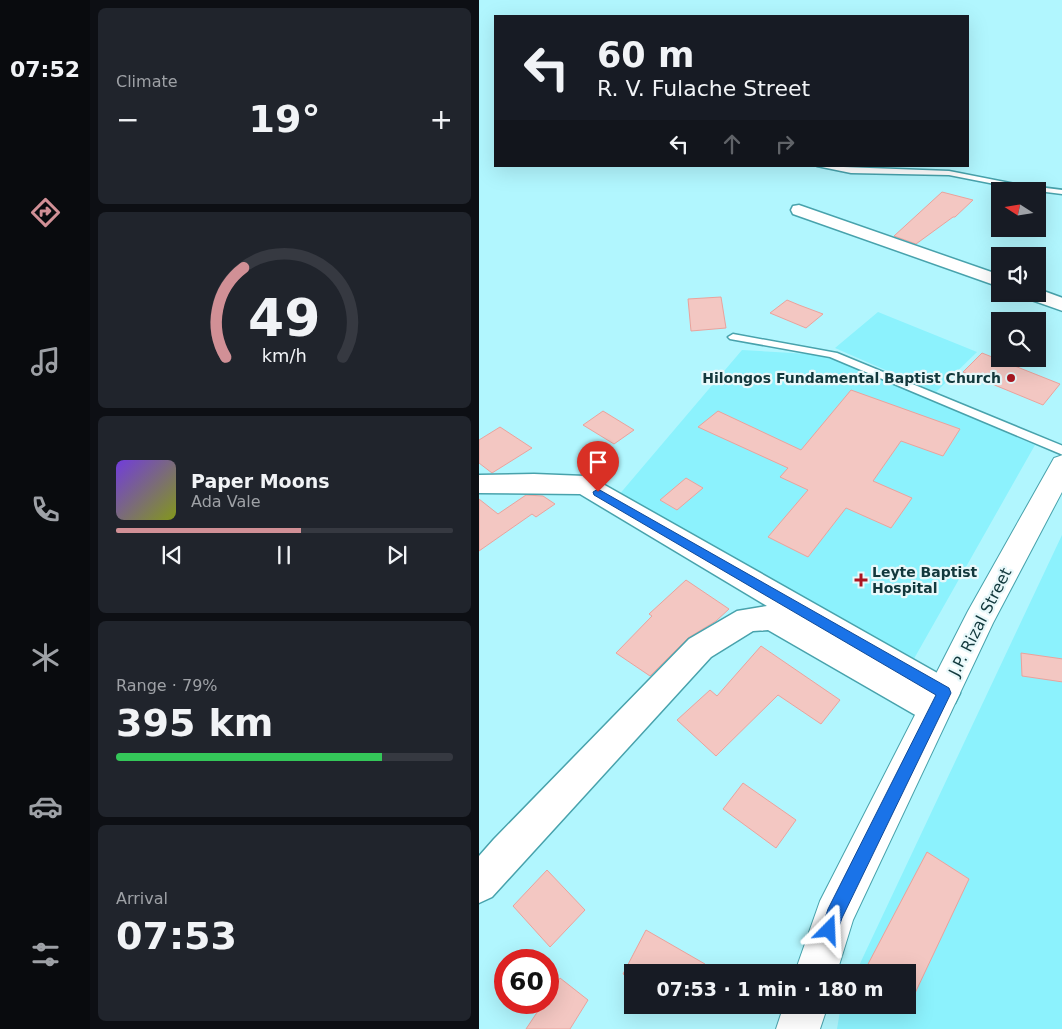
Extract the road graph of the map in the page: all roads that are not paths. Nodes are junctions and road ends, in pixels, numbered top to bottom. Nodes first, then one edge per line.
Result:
1 (828, 167) edge
2 (1062, 192) edge
3 (799, 210) dead end
4 (991, 278) edge
5 (1046, 299) edge
6 (1062, 305) edge
7 (733, 337) dead end
8 (1062, 451) edge
9 (1062, 464) edge
10 (479, 484) edge
11 (939, 701) junction
12 (479, 884) edge
13 (819, 964) edge
14 (803, 1014) edge
15 (799, 1029) edge

1 - 2 lane
3 - 4 street
5 - 6 street
7 - 8 lane
9 - 11 main road, J.P. Rizal Street
10 - 11 street
11 - 12 street
11 - 13 main road, J.P. Rizal Street
14 - 15 main road

